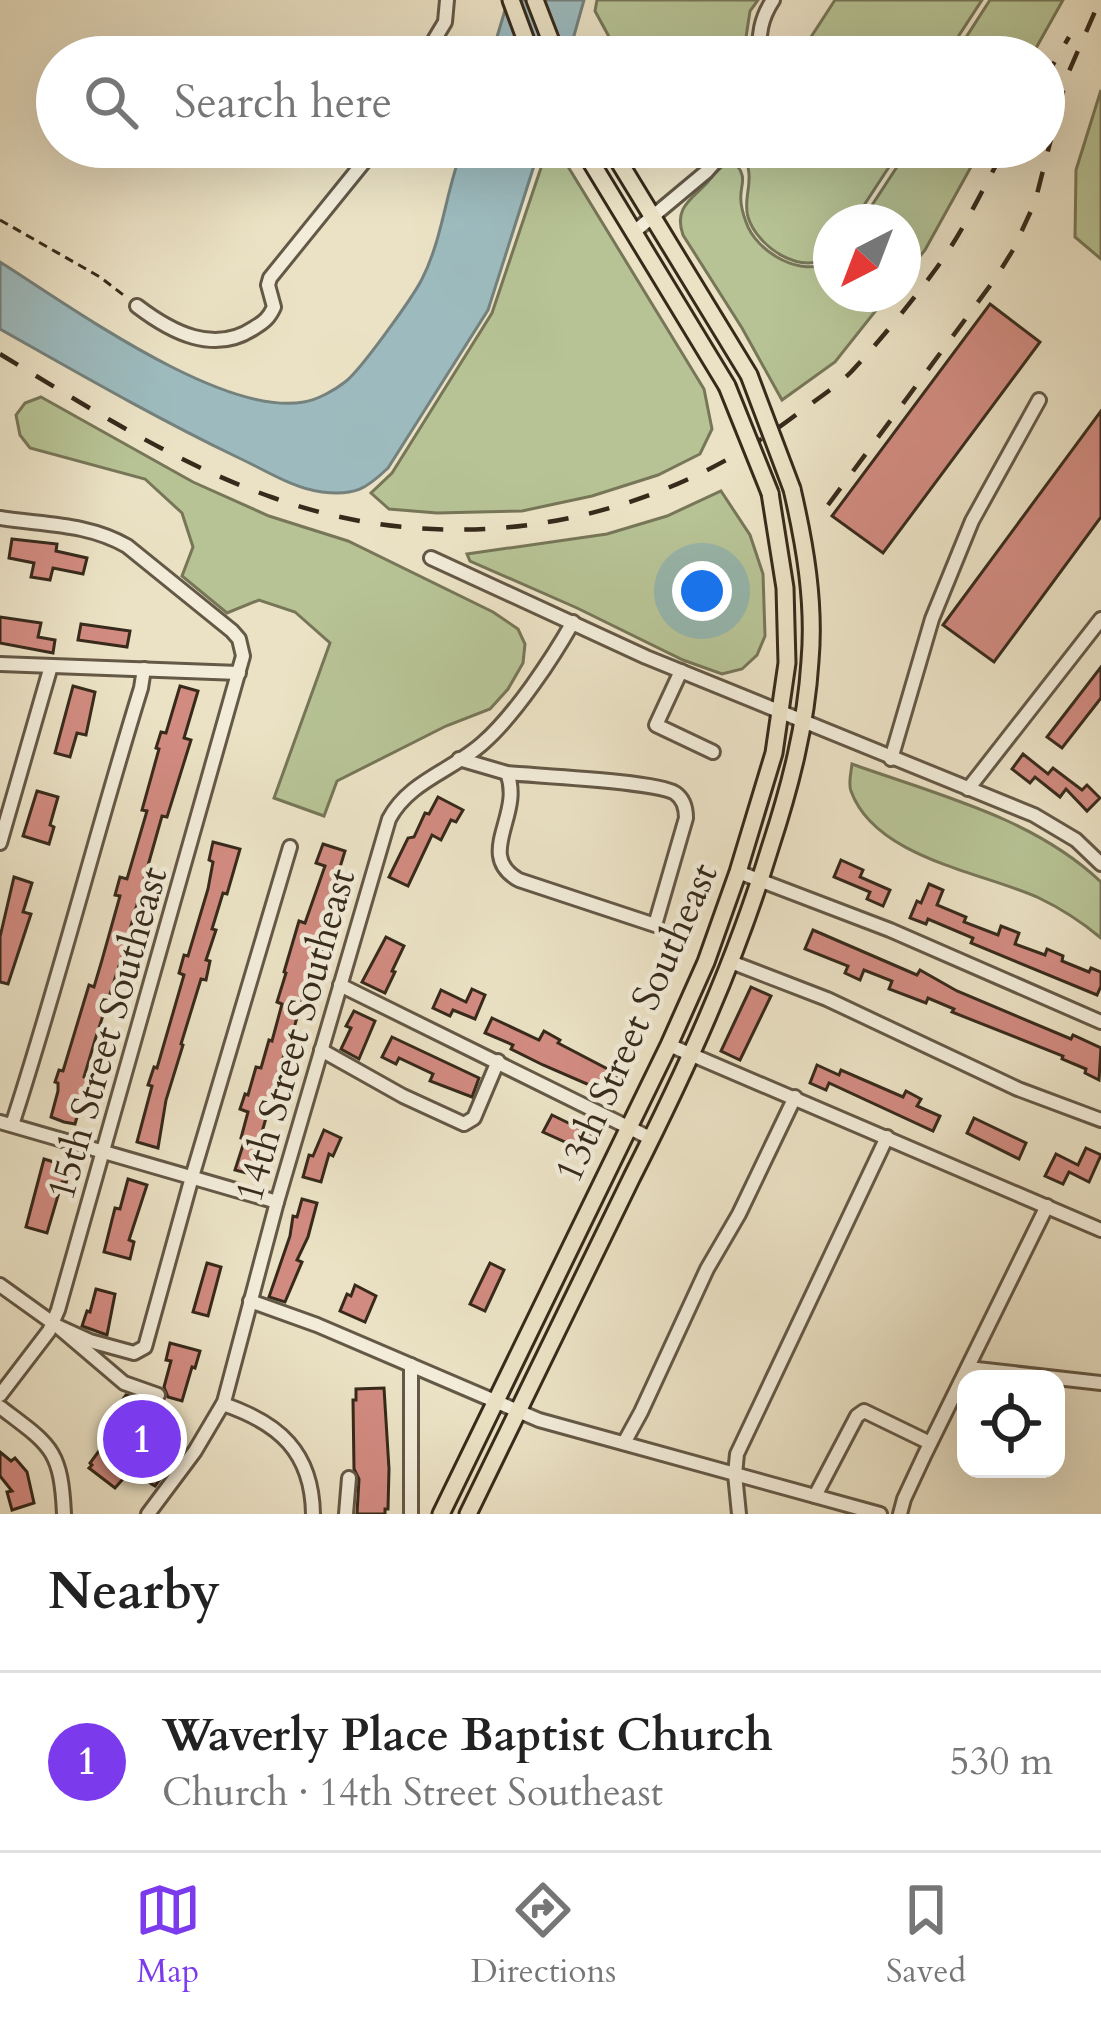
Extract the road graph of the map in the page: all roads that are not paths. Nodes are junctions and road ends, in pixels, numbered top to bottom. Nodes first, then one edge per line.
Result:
1 (447, 0) edge
2 (511, 0) edge
3 (535, 0) edge
4 (773, 0) edge
5 (437, 36) edge
6 (524, 36) edge
7 (549, 36) edge
8 (759, 36) edge
9 (359, 168) edge
10 (595, 168) edge
11 (623, 168) edge
12 (710, 168) edge
13 (654, 218) junction
14 (634, 232) junction
15 (137, 306) road end
16 (1040, 400) dead end
17 (0, 518) edge
18 (431, 557) dead end
19 (1101, 619) edge
20 (573, 622) junction
21 (0, 664) edge
22 (51, 666) junction
23 (144, 669) junction
24 (681, 671) junction
25 (239, 673) junction
26 (782, 712) junction
27 (804, 722) junction
28 (713, 752) dead end
29 (891, 758) junction
30 (460, 759) junction
31 (507, 773) junction
32 (968, 788) junction
33 (0, 843) edge
34 (290, 847) dead end
35 (1101, 864) edge
36 (738, 872) junction
37 (760, 880) junction
38 (731, 962) junction
39 (340, 985) junction
40 (1101, 1022) edge
41 (669, 1045) junction
42 (321, 1050) junction
43 (692, 1055) junction
44 (498, 1061) junction
45 (795, 1097) junction
46 (1101, 1120) edge
47 (6, 1123) edge
48 (630, 1127) junction
49 (887, 1137) junction
50 (652, 1138) junction
51 (104, 1151) junction
52 (192, 1177) junction
53 (277, 1202) junction
54 (1047, 1206) junction
55 (1101, 1230) edge
56 (0, 1285) edge
57 (250, 1301) junction
58 (55, 1325) junction
59 (411, 1365) junction
60 (968, 1368) junction
61 (1101, 1383) edge
62 (0, 1395) edge
63 (158, 1395) dead end
64 (496, 1401) junction
65 (223, 1404) junction
66 (0, 1407) edge
67 (518, 1412) junction
68 (624, 1443) junction
69 (930, 1443) junction
70 (735, 1474) junction
71 (349, 1478) dead end
72 (815, 1496) junction
73 (64, 1514) edge
74 (148, 1514) edge
75 (313, 1514) edge
76 (346, 1514) edge
77 (410, 1514) edge
78 (441, 1514) edge
79 (468, 1514) edge
80 (739, 1514) edge
81 (880, 1514) edge
82 (900, 1514) edge

1 - 5 street
2 - 6 main road
3 - 7 main road
4 - 8 street
9 - 15 street
10 - 14 main road, 13th Street Southeast
11 - 13 main road, 13th Street Southeast
12 - 13 street
13 - 14 street
13 - 27 main road, 13th Street Southeast, bridge
14 - 26 main road, 13th Street Southeast, bridge
16 - 29 street
17 - 25 street
18 - 20 street
19 - 32 street
20 - 24 street
20 - 30 street, 14th Street Southeast
21 - 22 street
22 - 23 street
22 - 33 street
23 - 25 street
23 - 47 street
24 - 26 street
24 - 28 street
25 - 51 street, 15th Street Southeast
26 - 27 street
26 - 36 main road, 13th Street Southeast
27 - 29 street
27 - 37 main road, 13th Street Southeast
29 - 32 street
30 - 31 street
30 - 39 street, 14th Street Southeast
31 - 31 street
32 - 35 street
34 - 52 street
36 - 37 street
36 - 41 main road, 13th Street Southeast
37 - 38 main road, 13th Street Southeast
37 - 40 street
38 - 43 main road, 13th Street Southeast
38 - 46 street
39 - 42 street, 14th Street Southeast
39 - 44 street
41 - 43 street
41 - 48 main road, 13th Street Southeast
42 - 44 street
42 - 53 street, 14th Street Southeast
43 - 45 street
43 - 50 main road, 13th Street Southeast
44 - 48 street
45 - 49 street
45 - 68 street
47 - 51 street
48 - 50 street
48 - 64 main road, 13th Street Southeast
49 - 54 street
49 - 70 street
50 - 67 main road, 13th Street Southeast
51 - 52 street
51 - 58 street, 15th Street Southeast
52 - 53 street
52 - 58 street
53 - 57 street, 14th Street Southeast
54 - 55 street
54 - 60 street
56 - 58 street
57 - 59 street
57 - 65 street, 14th Street Southeast
58 - 62 street, 15th Street Southeast
58 - 63 street
59 - 64 street
59 - 77 street
60 - 61 street
60 - 69 street
64 - 67 street
64 - 78 main road, 13th Street Southeast
65 - 74 street, 14th Street Southeast
65 - 75 street
66 - 73 street
67 - 68 street
67 - 79 main road, 13th Street Southeast
68 - 70 street
69 - 72 street
69 - 82 street
70 - 72 street
70 - 80 street
71 - 76 street
72 - 81 street

